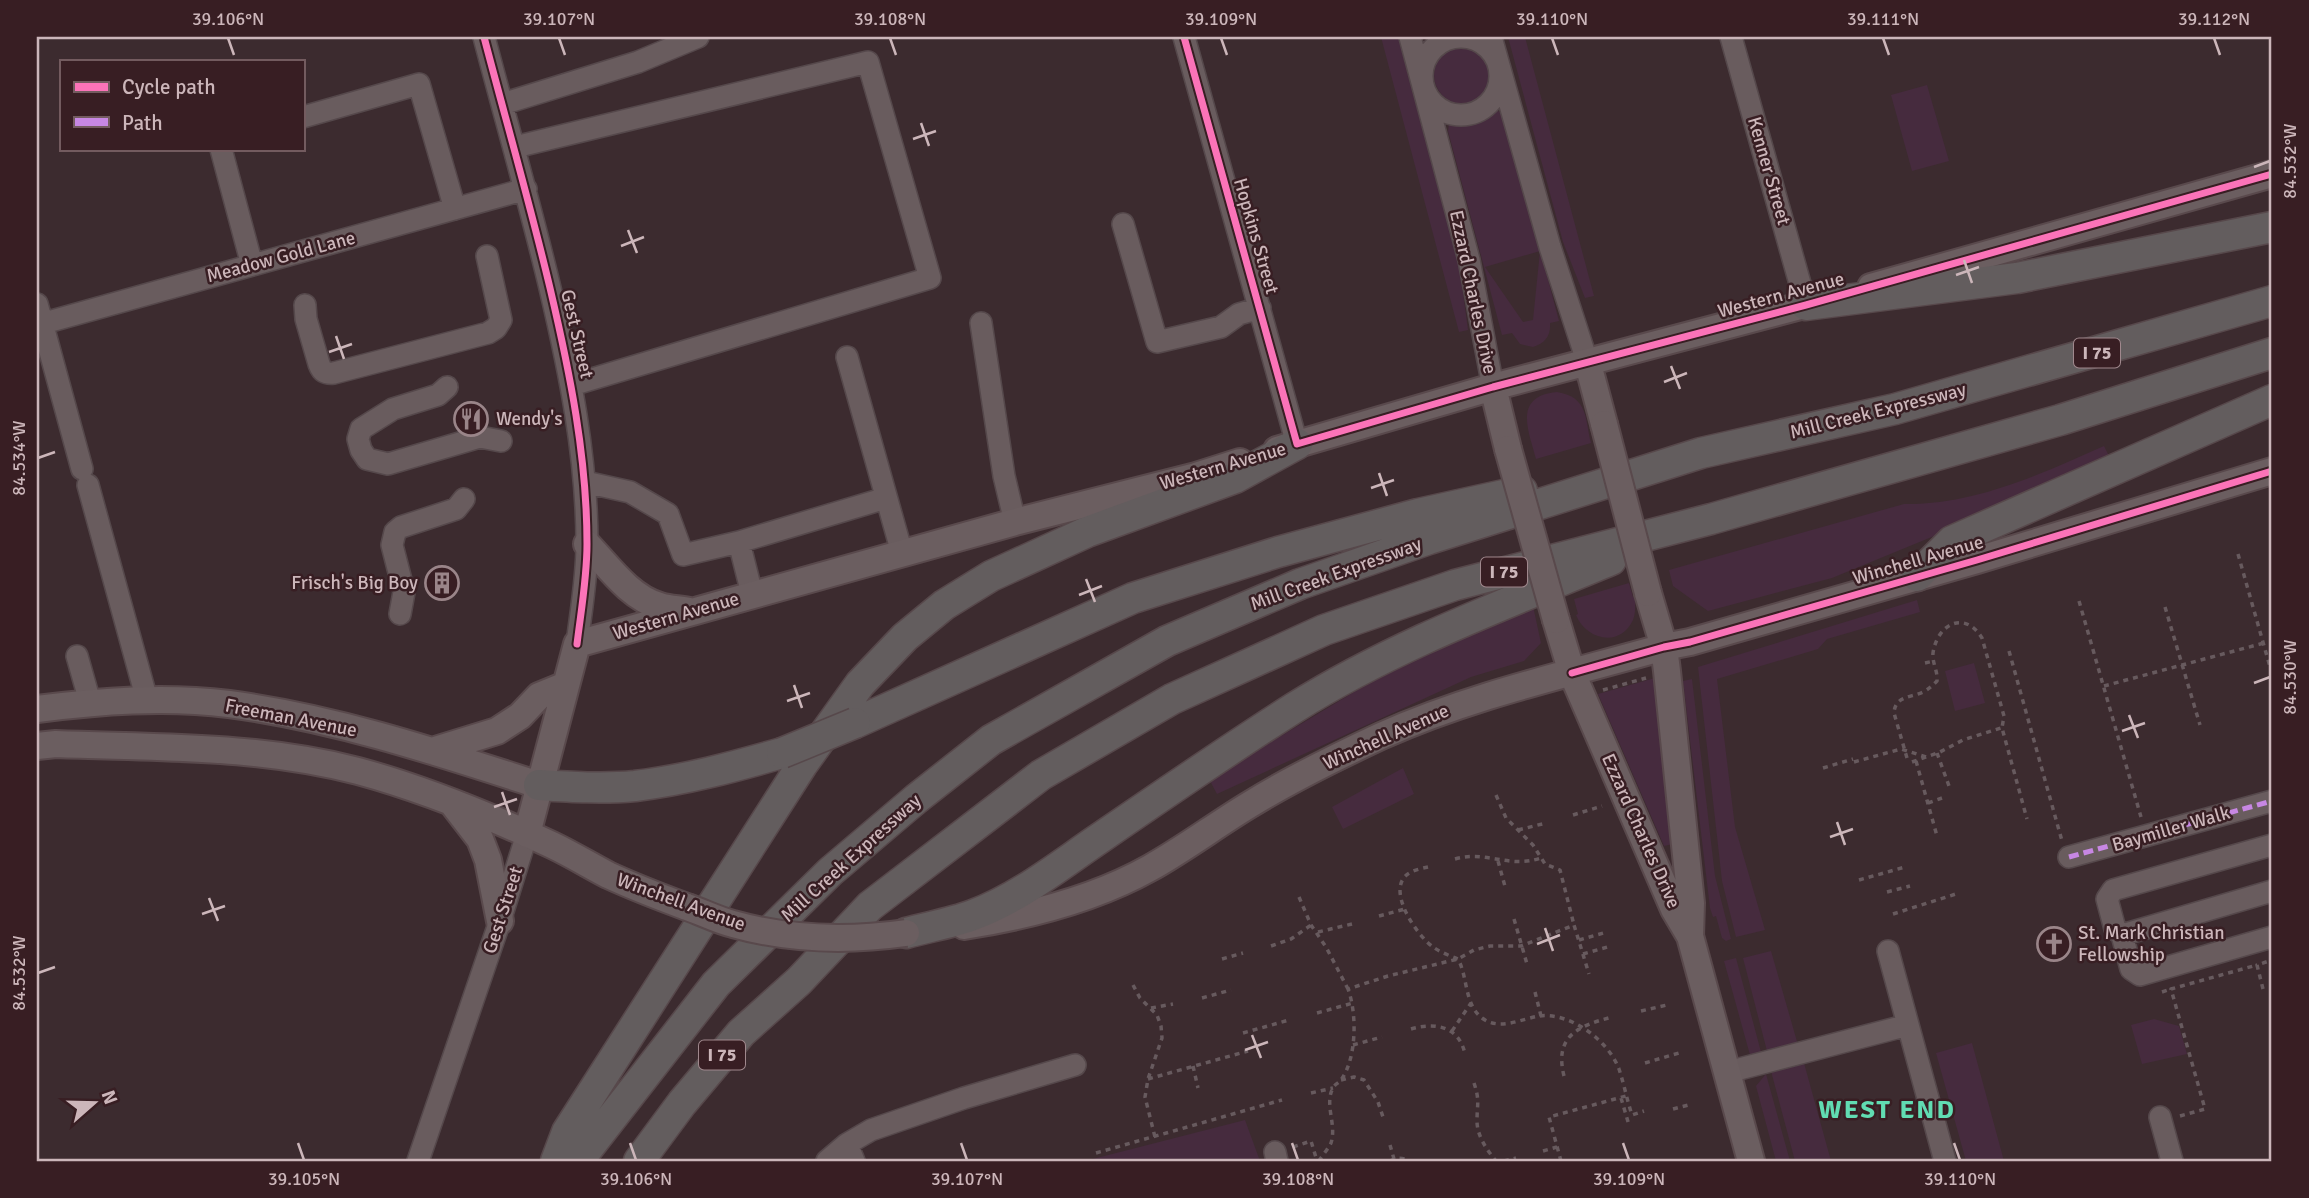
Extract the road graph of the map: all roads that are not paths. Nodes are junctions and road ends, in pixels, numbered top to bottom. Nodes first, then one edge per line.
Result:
1 (484, 37) edge
2 (698, 37) edge
3 (1184, 37) edge
4 (1410, 37) edge
5 (1491, 37) edge
6 (1731, 37) edge
7 (1499, 68) junction
8 (1424, 90) junction
9 (502, 104) junction
10 (304, 117) edge
11 (515, 147) junction
12 (220, 150) edge
13 (2272, 174) edge
14 (526, 189) junction
15 (455, 209) junction
16 (1123, 224) dead end
17 (2272, 227) edge
18 (487, 256) dead end
19 (252, 265) junction
20 (2272, 301) edge
21 (1806, 305) junction
22 (304, 306) dead end
23 (1260, 308) junction
24 (39, 318) edge
25 (981, 323) dead end
26 (2272, 353) edge
27 (847, 357) dead end
28 (1588, 364) junction
29 (572, 385) junction
30 (447, 387) dead end
31 (1493, 387) junction
32 (2272, 400) edge
33 (500, 441) dead end
34 (1297, 444) junction
35 (1701, 453) junction
36 (2272, 471) edge
37 (585, 482) junction
38 (886, 498) junction
39 (464, 499) dead end
40 (1711, 519) junction
41 (1015, 522) junction
42 (739, 542) junction
43 (587, 544) junction
44 (902, 553) junction
45 (1917, 576) junction
46 (752, 594) junction
47 (691, 611) junction
48 (400, 614) dead end
49 (577, 645) junction
50 (1664, 647) junction
51 (77, 656) dead end
52 (1572, 673) junction
53 (566, 685) junction
54 (147, 700) junction
55 (90, 702) junction
56 (37, 709) edge
57 (37, 746) edge
58 (432, 751) junction
59 (539, 785) junction
60 (2272, 801) edge
61 (452, 803) junction
62 (527, 834) junction
63 (2272, 845) edge
64 (2070, 858) road end
65 (2272, 891) edge
66 (500, 920) junction
67 (906, 933) junction
68 (2122, 935) junction
69 (1690, 936) junction
70 (2272, 937) edge
71 (1888, 951) dead end
72 (1908, 1025) junction
73 (1075, 1065) dead end
74 (1728, 1072) junction
75 (2166, 1118) road end
76 (851, 1153) edge
77 (418, 1161) edge
78 (556, 1161) edge
79 (578, 1161) edge
80 (639, 1161) edge
81 (827, 1161) edge
82 (1751, 1161) edge
83 (1945, 1161) edge
84 (2172, 1161) edge

1 - 9 street, Gest Street
2 - 9 street
3 - 23 street, Hopkins Street
4 - 8 street, Ezzard Charles Drive
5 - 7 street, Ezzard Charles Drive
6 - 21 street, Kenner Street
7 - 8 street
7 - 8 street
7 - 28 street, Ezzard Charles Drive
8 - 31 street, Ezzard Charles Drive
9 - 11 street, Gest Street
10 - 15 street
11 - 14 street, Gest Street
11 - 29 street
12 - 19 street
13 - 21 main road, Western Avenue
14 - 15 street, Meadow Gold Lane
14 - 29 street, Gest Street
15 - 19 street, Meadow Gold Lane
16 - 23 street
17 - 21 highway
18 - 22 street
19 - 24 street, Meadow Gold Lane
20 - 35 highway, Mill Creek Expressway / I 75
21 - 28 main road, Western Avenue
23 - 34 street, Hopkins Street
24 - 54 street
25 - 41 street
26 - 40 highway, I 75
27 - 38 street
28 - 31 main road, Western Avenue
28 - 50 main road, Ezzard Charles Drive, bridge
29 - 37 street, Gest Street
30 - 33 street
31 - 34 main road, Western Avenue
31 - 52 main road, Ezzard Charles Drive, bridge
32 - 45 highway
34 - 41 main road, Western Avenue
34 - 78 highway
35 - 59 highway, bridge
35 - 79 highway, Mill Creek Expressway / I 75
36 - 45 main road, Winchell Avenue
37 - 42 street
37 - 43 street, Gest Street
38 - 42 street
38 - 44 street
39 - 48 street
40 - 67 highway
40 - 80 highway, I 75
41 - 44 main road, Western Avenue
42 - 46 street
43 - 47 main road
43 - 49 street, Gest Street
44 - 46 main road, Western Avenue
45 - 50 main road, Winchell Avenue
46 - 47 main road, Western Avenue
47 - 49 main road, Western Avenue
49 - 53 main road, Gest Street
50 - 52 main road, Winchell Avenue
50 - 69 main road, Ezzard Charles Drive
51 - 55 street
52 - 67 main road, Winchell Avenue
52 - 69 main road, Ezzard Charles Drive
53 - 58 main road
53 - 59 main road, Gest Street
54 - 55 main road, Freeman Avenue
54 - 58 main road, Freeman Avenue
55 - 56 main road, Freeman Avenue
57 - 61 main road, Freeman Avenue
58 - 59 main road, Freeman Avenue
59 - 62 main road, Gest Street
60 - 64 street, Baymiller Walk
61 - 62 main road, Freeman Avenue
61 - 66 main road
62 - 66 street, Gest Street
62 - 67 main road, Winchell Avenue, bridge
63 - 68 street
65 - 68 street
66 - 77 street, Gest Street
68 - 70 street
69 - 74 main road, Ezzard Charles Drive
71 - 72 street
72 - 74 street
72 - 83 street
73 - 76 street
74 - 82 main road, Ezzard Charles Drive
75 - 84 street
76 - 81 street

